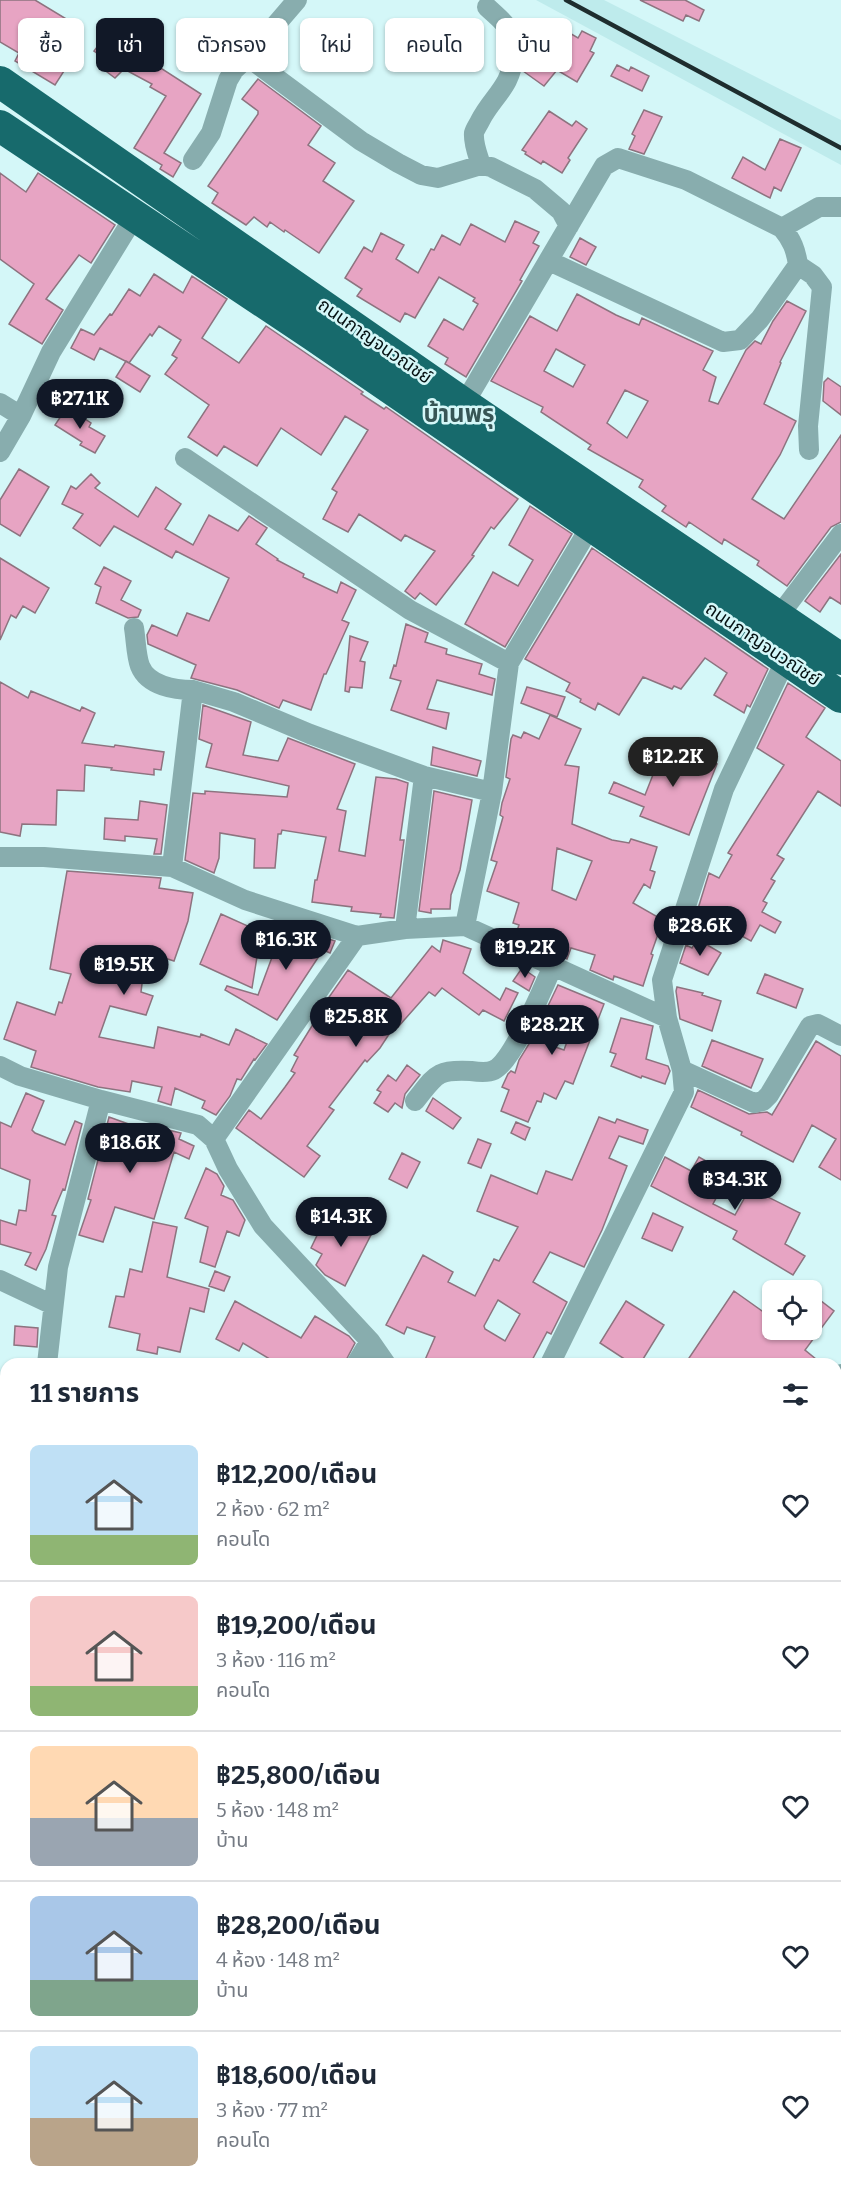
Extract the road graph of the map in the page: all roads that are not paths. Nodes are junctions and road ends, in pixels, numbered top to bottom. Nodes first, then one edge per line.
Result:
1 (297, 0) edge
2 (487, 8) dead end
3 (282, 18) edge
4 (233, 72) edge
5 (268, 72) edge
6 (0, 82) edge
7 (0, 126) edge
8 (193, 160) dead end
9 (481, 165) junction
10 (841, 207) edge
11 (134, 217) junction
12 (569, 226) junction
13 (782, 228) junction
14 (549, 261) junction
15 (798, 265) junction
16 (0, 403) edge
17 (464, 404) junction
18 (21, 416) junction
19 (809, 450) dead end
20 (0, 452) edge
21 (185, 458) dead end
22 (590, 527) junction
23 (841, 534) edge
24 (778, 617) junction
25 (134, 628) dead end
26 (786, 658) junction
27 (841, 659) edge
28 (509, 663) junction
29 (193, 690) junction
30 (841, 697) edge
31 (424, 776) junction
32 (492, 792) junction
33 (0, 857) edge
34 (172, 867) junction
35 (465, 926) junction
36 (405, 929) junction
37 (357, 936) junction
38 (553, 966) junction
39 (667, 1018) junction
40 (841, 1036) edge
41 (0, 1066) edge
42 (682, 1071) junction
43 (101, 1100) junction
44 (415, 1101) dead end
45 (214, 1138) junction
46 (0, 1280) edge
47 (52, 1305) junction
48 (370, 1341) junction
49 (48, 1358) edge
50 (360, 1358) edge
51 (382, 1358) edge
52 (553, 1358) edge

1 - 3 street
2 - 9 street
4 - 8 street
5 - 9 street
6 - 17 highway, ถนนกาญจนวณิชย์
7 - 11 highway, ถนนกาญจนวณิชย์
9 - 12 street
10 - 13 street
11 - 18 street
11 - 22 highway, ถนนกาญจนวณิชย์
12 - 13 street
12 - 14 street
13 - 15 street
14 - 15 street
14 - 17 street
15 - 19 street
16 - 18 street
17 - 24 highway, ถนนกาญจนวณิชย์
18 - 20 street
21 - 28 street
22 - 26 highway, ถนนกาญจนวณิชย์
22 - 28 street
23 - 24 street
24 - 27 highway, ถนนกาญจนวณิชย์
25 - 29 street
26 - 30 highway, ถนนกาญจนวณิชย์
26 - 39 street
28 - 32 street
29 - 31 street
29 - 34 street
31 - 32 street
31 - 36 street
32 - 35 street
33 - 34 street
34 - 37 street
35 - 36 street
35 - 38 street
36 - 37 street
37 - 45 street
38 - 39 street
38 - 44 street
39 - 42 street
40 - 42 street
41 - 43 street
42 - 52 street
43 - 45 street
43 - 47 street
45 - 48 street
46 - 47 street
47 - 49 street
48 - 50 street
48 - 51 street

